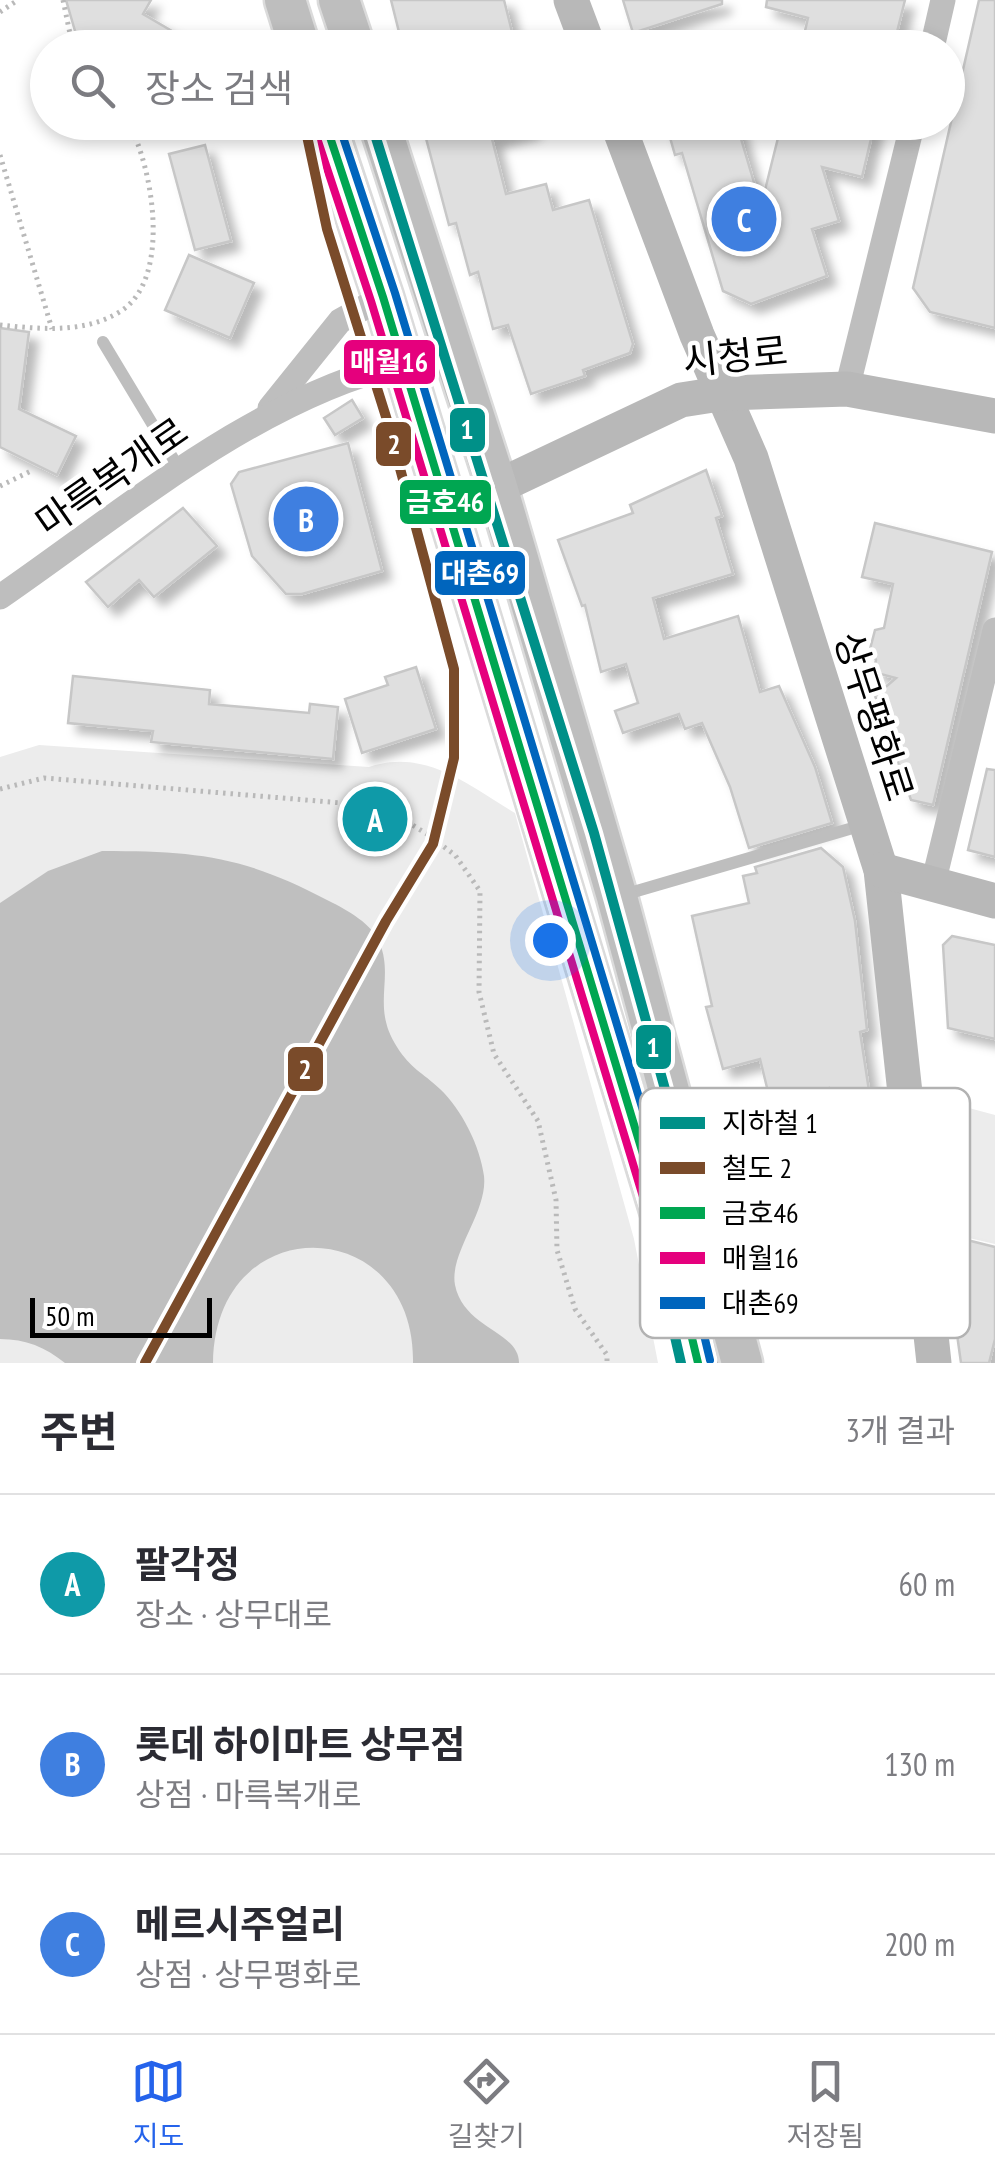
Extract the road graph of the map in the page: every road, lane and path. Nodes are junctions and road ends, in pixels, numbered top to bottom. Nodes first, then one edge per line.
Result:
1 (18, 0) edge
2 (64, 0) edge
3 (285, 0) edge
4 (339, 0) edge
5 (571, 0) edge
6 (944, 0) edge
7 (0, 12) edge
8 (70, 30) edge
9 (294, 30) edge
10 (349, 30) edge
11 (582, 30) edge
12 (936, 30) edge
13 (137, 140) edge
14 (331, 140) edge
15 (385, 140) edge
16 (624, 140) edge
17 (909, 140) edge
18 (0, 156) edge
19 (383, 297) junction
20 (0, 325) edge
21 (52, 329) junction
22 (103, 342) dead end
23 (400, 364) junction
24 (847, 389) junction
25 (726, 392) junction
26 (264, 416) junction
27 (995, 416) edge
28 (31, 471) dead end
29 (181, 472) junction
30 (0, 486) edge
31 (497, 487) junction
32 (444, 505) junction
33 (0, 597) edge
34 (995, 630) edge
35 (0, 790) edge
36 (865, 824) junction
37 (881, 870) junction
38 (934, 884) junction
39 (617, 897) junction
40 (995, 901) edge
41 (670, 1088) edge
42 (904, 1088) edge
43 (640, 1145) edge
44 (692, 1338) edge
45 (737, 1338) edge
46 (931, 1338) edge
47 (607, 1363) edge
48 (698, 1363) edge
49 (742, 1363) edge
50 (934, 1363) edge

1 - 7 path
2 - 8 path
3 - 9 main road
4 - 10 main road
5 - 11 street
6 - 12 street
13 - 21 path
14 - 19 main road
15 - 31 main road
16 - 25 street, 상무평화로
17 - 24 street
18 - 21 path
19 - 23 main road
19 - 26 street, 마륵복개로
20 - 21 path
22 - 29 lane
23 - 26 street, 마륵복개로
23 - 32 main road
24 - 25 street, 시청로
24 - 27 street, 시청로
25 - 31 street, 시청로
25 - 36 street, 상무평화로
26 - 29 street, 마륵복개로
28 - 30 path
29 - 33 street, 마륵복개로
31 - 32 street, 시청로
31 - 39 main road
32 - 43 main road
34 - 38 street
35 - 47 path
36 - 37 street, 상무평화로
36 - 39 lane
37 - 38 street
37 - 42 street, 상무평화로
38 - 40 street
39 - 41 main road
44 - 48 main road
45 - 49 main road
46 - 50 street, 상무평화로

